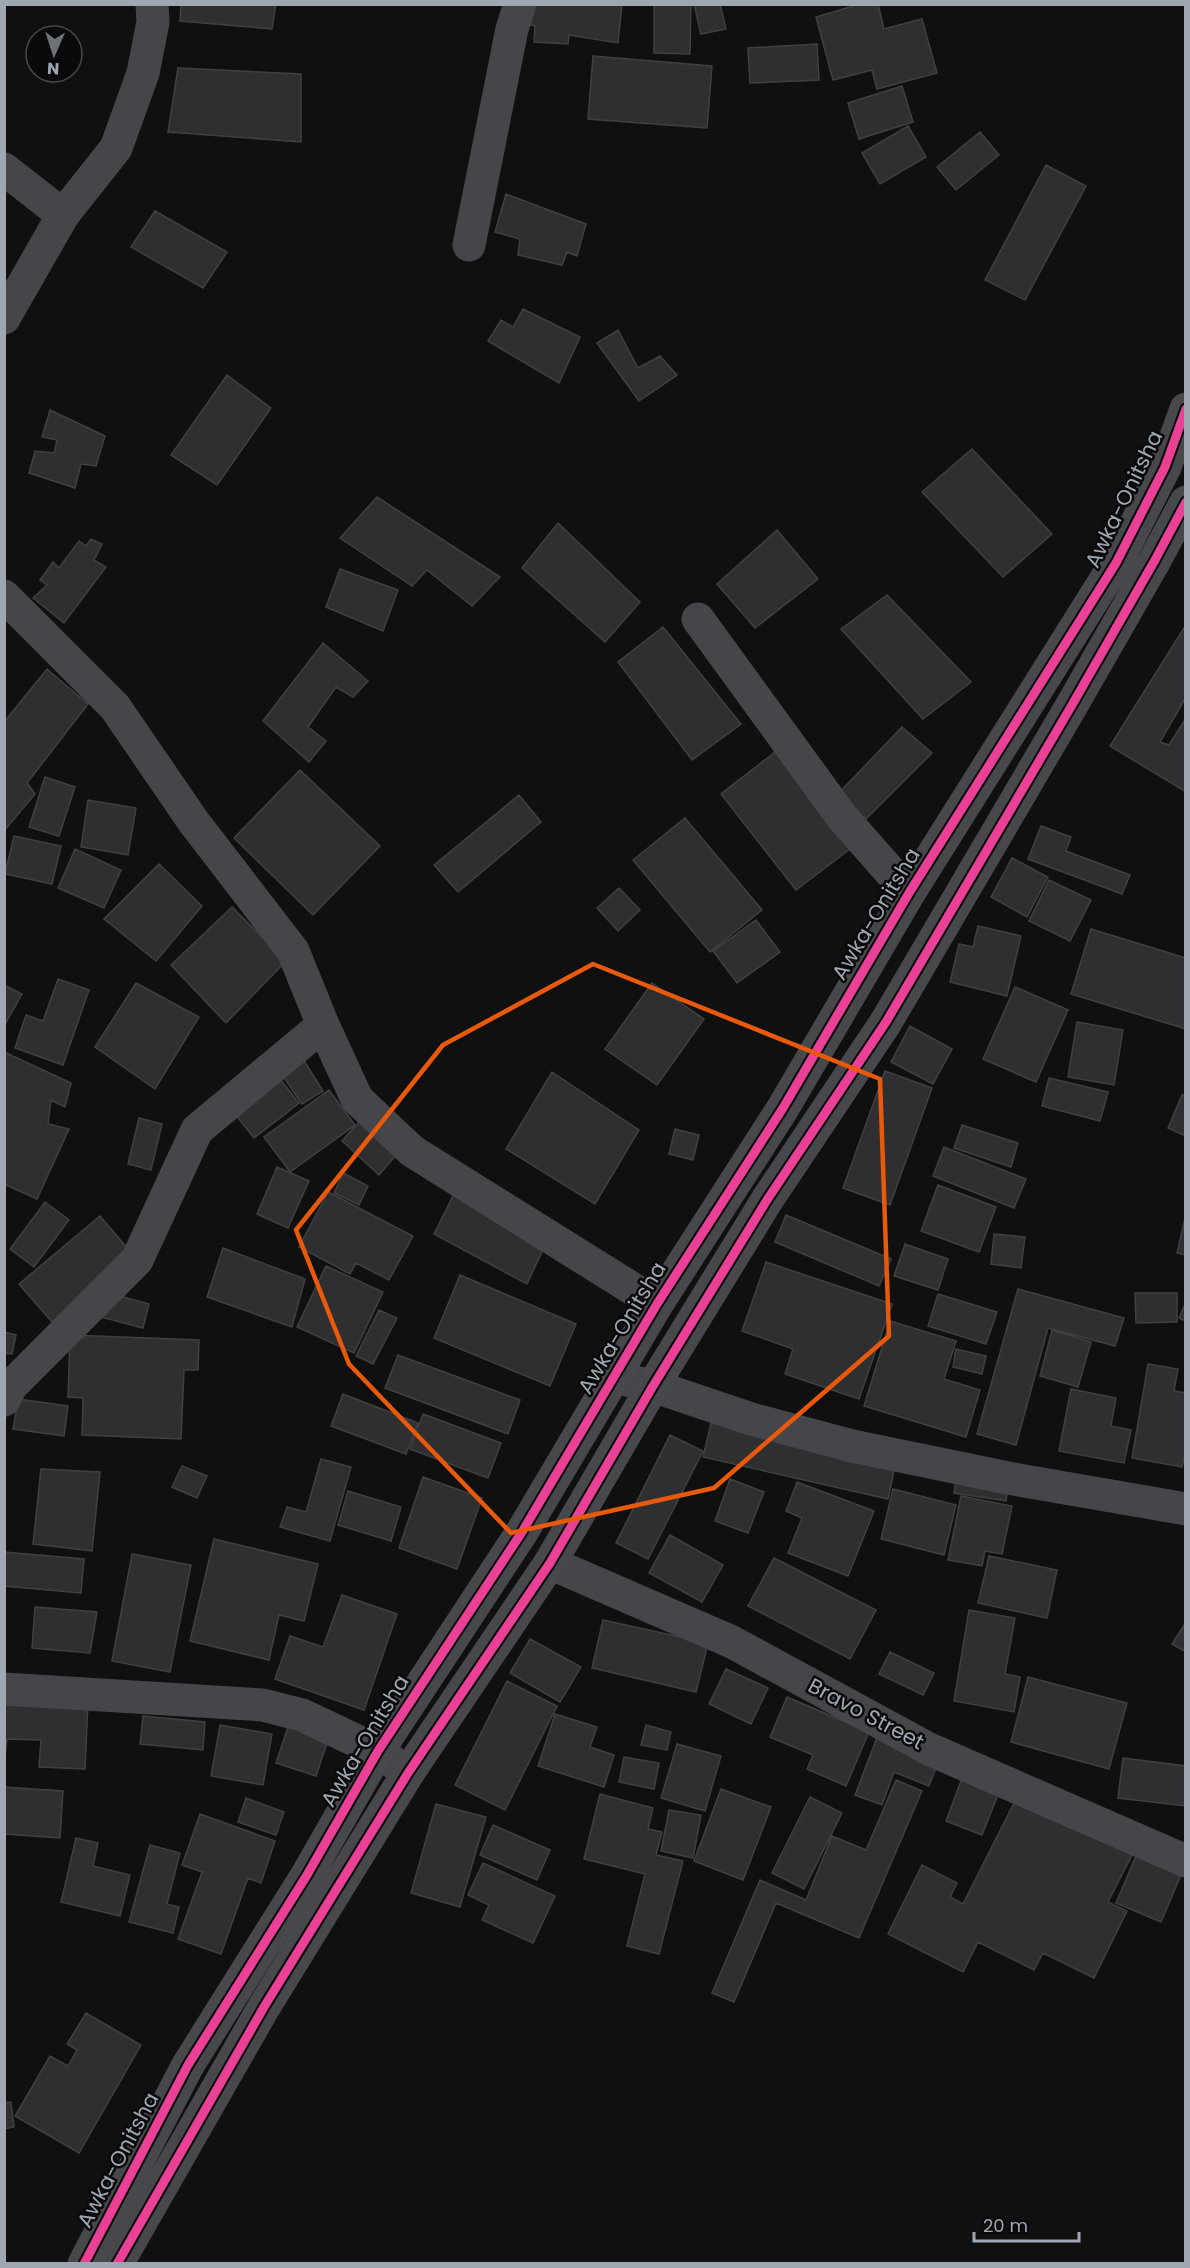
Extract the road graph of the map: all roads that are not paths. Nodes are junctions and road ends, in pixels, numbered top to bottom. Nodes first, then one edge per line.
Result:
1 (152, 4) edge
2 (520, 4) edge
3 (4, 169) edge
4 (63, 215) junction
5 (469, 245) dead end
6 (4, 318) edge
7 (1185, 409) edge
8 (1185, 502) edge
9 (4, 596) edge
10 (698, 619) dead end
11 (909, 893) junction
12 (323, 1025) junction
13 (657, 1304) junction
14 (613, 1377) junction
15 (653, 1386) junction
16 (4, 1400) edge
17 (1185, 1509) edge
18 (550, 1563) junction
19 (4, 1689) edge
20 (378, 1751) junction
21 (408, 1773) junction
22 (1185, 1861) edge
23 (84, 2264) edge
24 (117, 2264) edge

1 - 4 street
2 - 5 street
3 - 4 street
4 - 6 street
7 - 11 main road, Awka-Onitsha
8 - 15 main road
9 - 12 street
10 - 11 street
11 - 13 main road, Awka-Onitsha
12 - 13 street
12 - 16 street
13 - 14 main road, Awka-Onitsha
14 - 15 street
14 - 20 main road, Awka-Onitsha
15 - 17 street
15 - 18 main road
18 - 21 main road
18 - 22 street, Bravo Street
19 - 20 street
20 - 21 street
20 - 23 main road, Awka-Onitsha
21 - 24 main road

